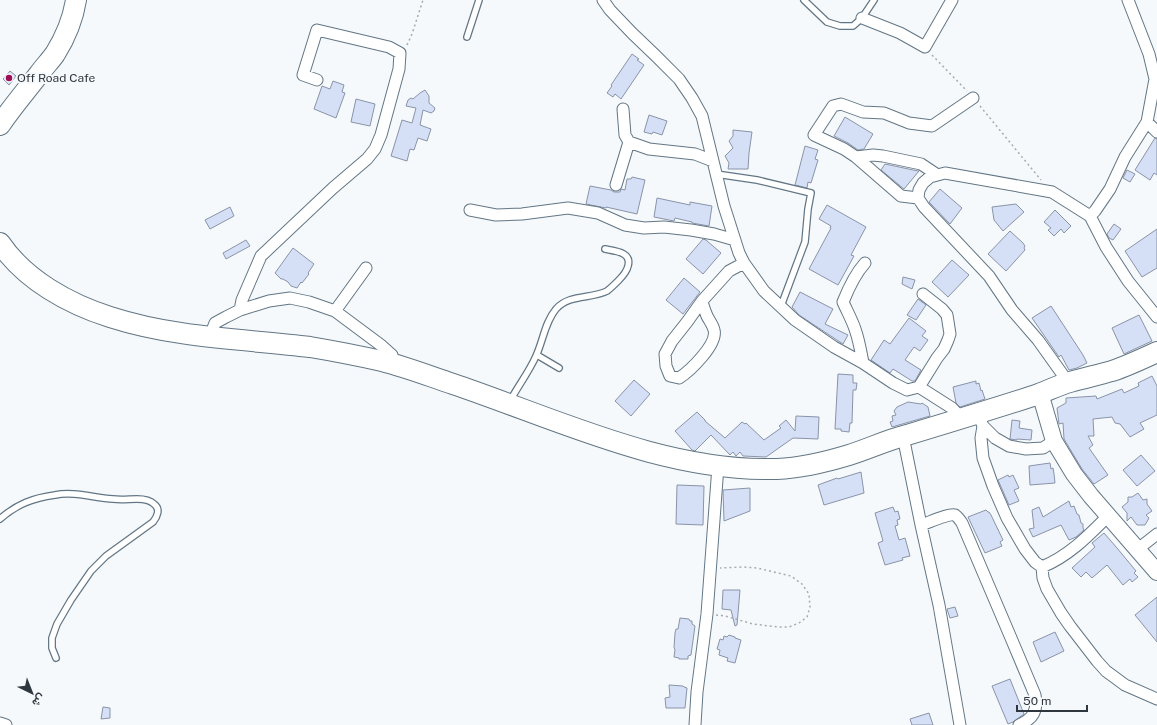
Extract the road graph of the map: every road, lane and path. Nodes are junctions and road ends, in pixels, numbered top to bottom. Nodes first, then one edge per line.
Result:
1 (76, 0) edge
2 (423, 0) edge
3 (479, 0) edge
4 (603, 0) edge
5 (804, 0) edge
6 (874, 0) edge
7 (952, 0) edge
8 (1128, 0) edge
9 (862, 18) junction
10 (467, 38) dead end
11 (925, 47) junction
12 (400, 53) junction
13 (1156, 78) edge
14 (317, 80) dead end
15 (973, 98) junction
16 (623, 109) dead end
17 (1147, 122) junction
18 (0, 125) edge
19 (1157, 132) edge
20 (629, 142) junction
21 (856, 158) junction
22 (713, 161) junction
23 (716, 174) junction
24 (936, 174) junction
25 (616, 185) dead end
26 (1052, 192) junction
27 (918, 198) junction
28 (470, 210) dead end
29 (1090, 216) junction
30 (735, 240) junction
31 (0, 243) edge
32 (605, 249) dead end
33 (865, 263) dead end
34 (744, 264) junction
35 (366, 268) dead end
36 (923, 294) dead end
37 (702, 301) junction
38 (781, 307) junction
39 (240, 310) junction
40 (335, 311) junction
41 (1157, 317) edge
42 (210, 336) junction
43 (1157, 352) edge
44 (537, 355) junction
45 (863, 363) junction
46 (393, 364) junction
47 (559, 368) dead end
48 (1068, 382) junction
49 (919, 387) junction
50 (1040, 393) junction
51 (509, 403) junction
52 (974, 419) junction
53 (903, 436) junction
54 (1054, 441) junction
55 (718, 466) junction
56 (1108, 516) junction
57 (0, 519) edge
58 (921, 525) junction
59 (1157, 534) edge
60 (1138, 549) junction
61 (1042, 567) junction
62 (710, 569) junction
63 (1157, 572) edge
64 (707, 614) junction
65 (56, 658) dead end
66 (1157, 699) edge
67 (0, 723) edge
68 (6, 725) edge
69 (695, 725) edge
70 (960, 725) edge
71 (1019, 725) edge

1 - 18 highway
2 - 12 path
3 - 10 lane
4 - 22 street
5 - 9 lane
6 - 9 lane
7 - 11 street
8 - 13 street
9 - 11 street
11 - 15 path
12 - 14 street
12 - 39 street
13 - 17 street
15 - 21 street
15 - 26 path
16 - 20 street
17 - 19 street
17 - 29 street
20 - 22 street
20 - 25 street
21 - 24 street
21 - 27 street
22 - 23 street
23 - 30 street
23 - 38 lane
24 - 26 street
24 - 27 street
26 - 29 street
27 - 48 street
28 - 30 street
29 - 41 street
30 - 34 street
31 - 42 highway
32 - 44 lane
33 - 45 street
34 - 37 street
34 - 38 street
35 - 40 street
36 - 49 street
37 - 37 street
38 - 45 street
39 - 40 street
39 - 42 street
40 - 46 street
42 - 46 highway
43 - 48 highway
44 - 47 lane
44 - 51 lane
45 - 49 street
46 - 51 highway
48 - 50 highway
49 - 52 street
50 - 52 highway
50 - 54 street
51 - 55 highway
52 - 53 highway
52 - 54 street
52 - 61 street
53 - 55 highway
53 - 58 street
54 - 56 street
55 - 62 street
56 - 60 street
56 - 61 street
57 - 65 lane
58 - 70 street
58 - 71 street
59 - 60 street
60 - 63 street
61 - 66 street
62 - 64 street
62 - 64 path
64 - 69 street
67 - 68 street

